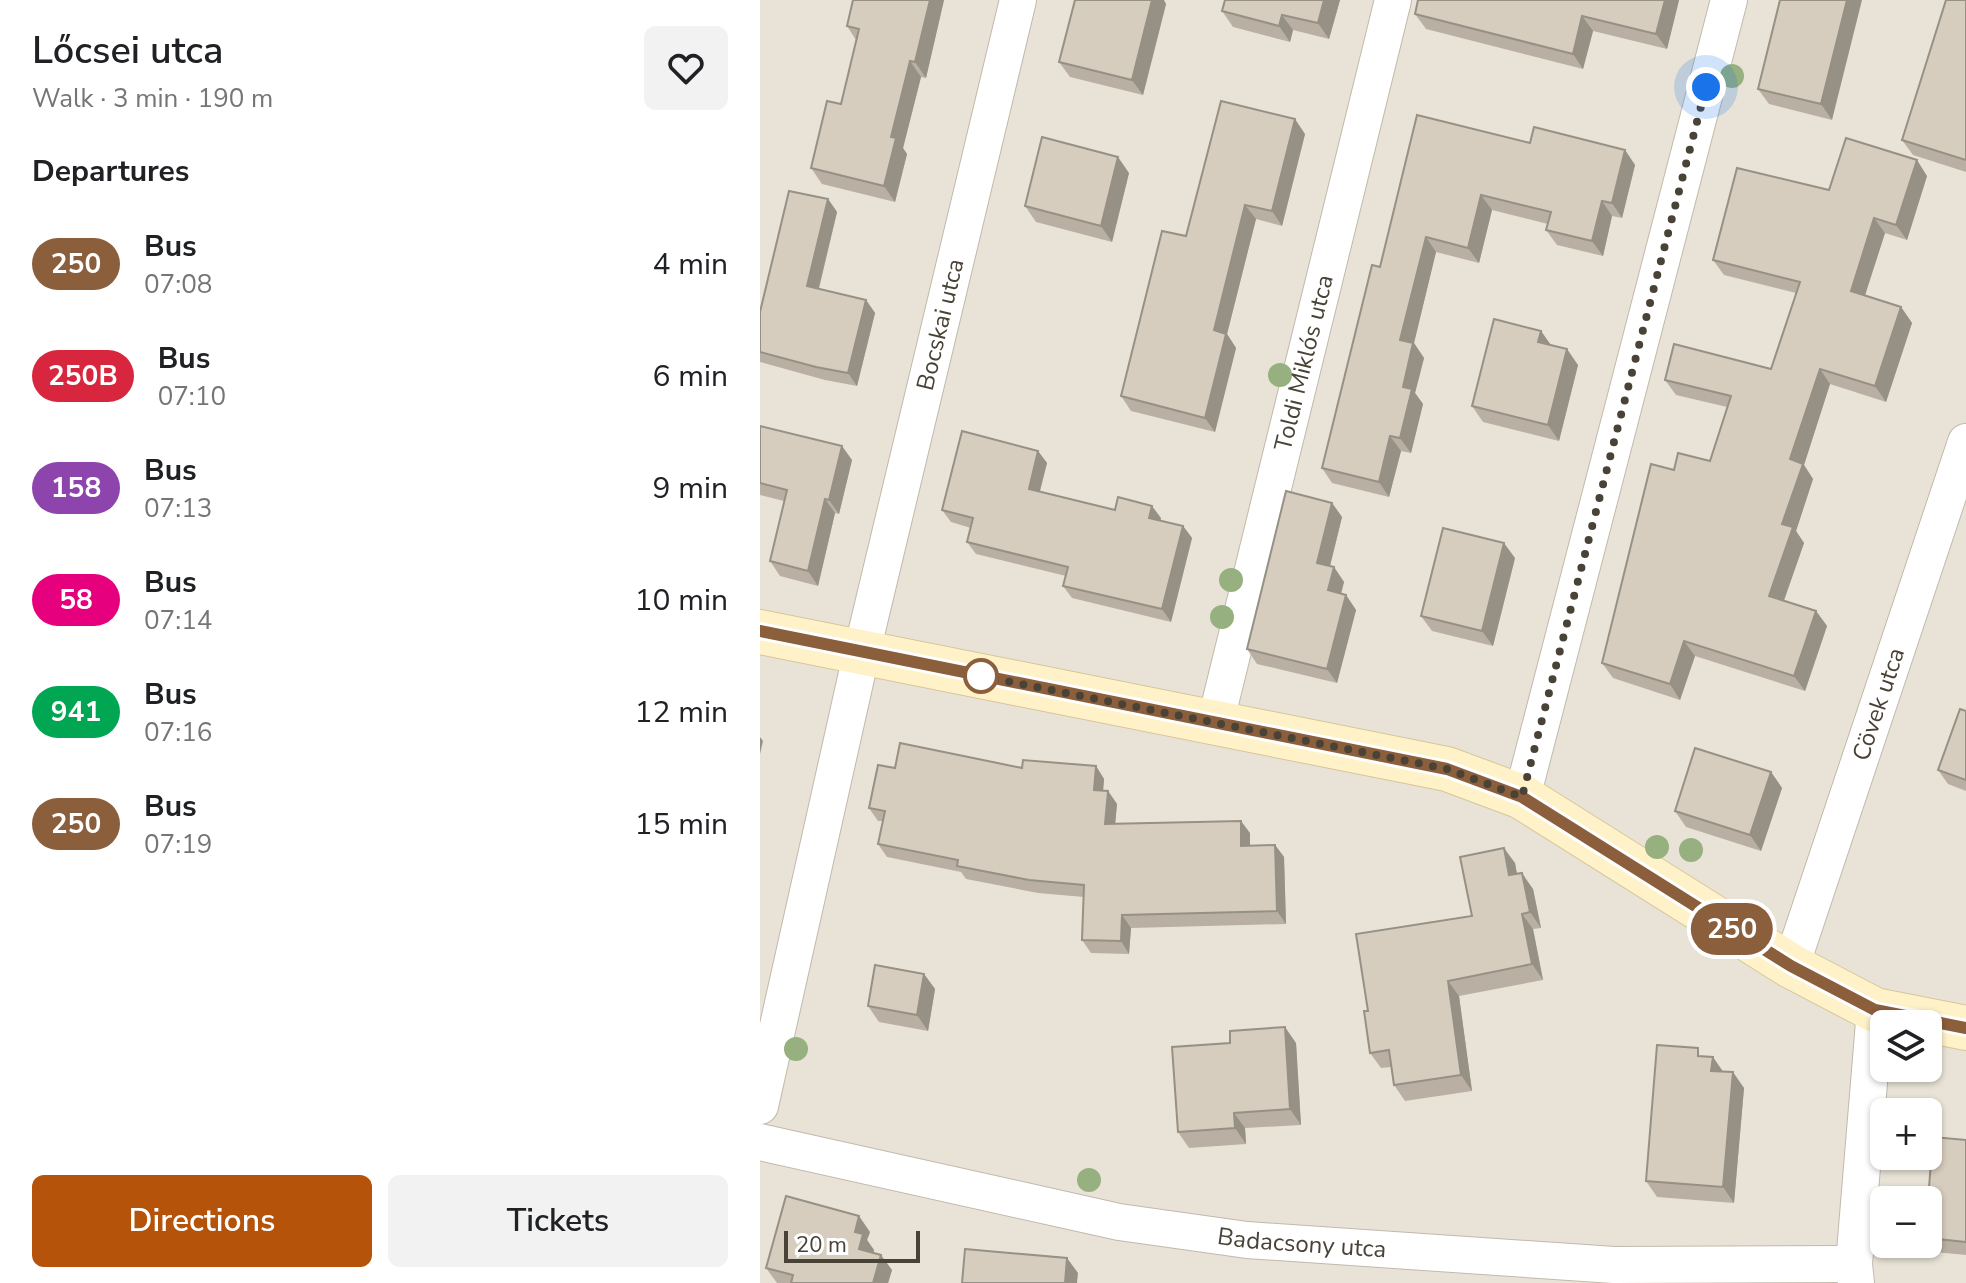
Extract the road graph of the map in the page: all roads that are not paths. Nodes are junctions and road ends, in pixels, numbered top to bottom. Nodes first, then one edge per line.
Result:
1 (1018, 0) edge
2 (1393, 0) edge
3 (1729, 0) edge
4 (1966, 442) edge
5 (760, 632) edge
6 (862, 651) junction
7 (1215, 724) junction
8 (1522, 797) junction
9 (1791, 966) junction
10 (1875, 1010) edge
11 (1942, 1023) edge
12 (1966, 1028) edge
13 (1870, 1076) edge
14 (760, 1106) edge
15 (760, 1142) edge
16 (1855, 1274) edge

1 - 6 street, Bocskai utca
2 - 7 street, Toldi Miklós utca
3 - 8 street
4 - 9 street, Cövek utca
5 - 6 street
6 - 7 street
6 - 14 street, Bocskai utca
7 - 8 street
8 - 9 street
9 - 10 street
11 - 12 street
13 - 16 street
15 - 16 street, Badacsony utca

